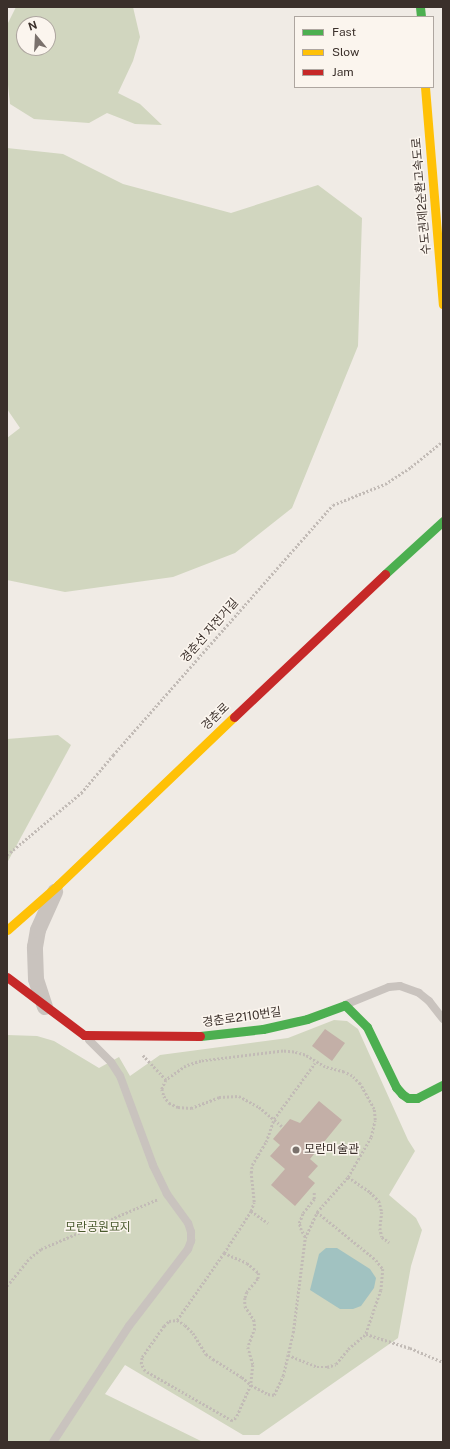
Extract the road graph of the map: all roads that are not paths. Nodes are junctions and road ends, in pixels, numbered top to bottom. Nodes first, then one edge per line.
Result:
1 (426, 88) edge
2 (443, 304) edge
3 (443, 521) edge
4 (58, 885) junction
5 (7, 930) edge
6 (7, 977) edge
7 (345, 1005) junction
8 (45, 1007) junction
9 (443, 1020) edge
10 (84, 1035) junction
11 (443, 1085) edge
12 (53, 1442) edge

1 - 2 main road, 수도권제2순환고속도로
3 - 4 main road, 경춘로
4 - 5 main road, 경춘로
4 - 8 street
6 - 8 main road
7 - 9 lane
7 - 10 main road, 경춘로2110번길
7 - 11 main road
8 - 10 main road
10 - 12 lane

